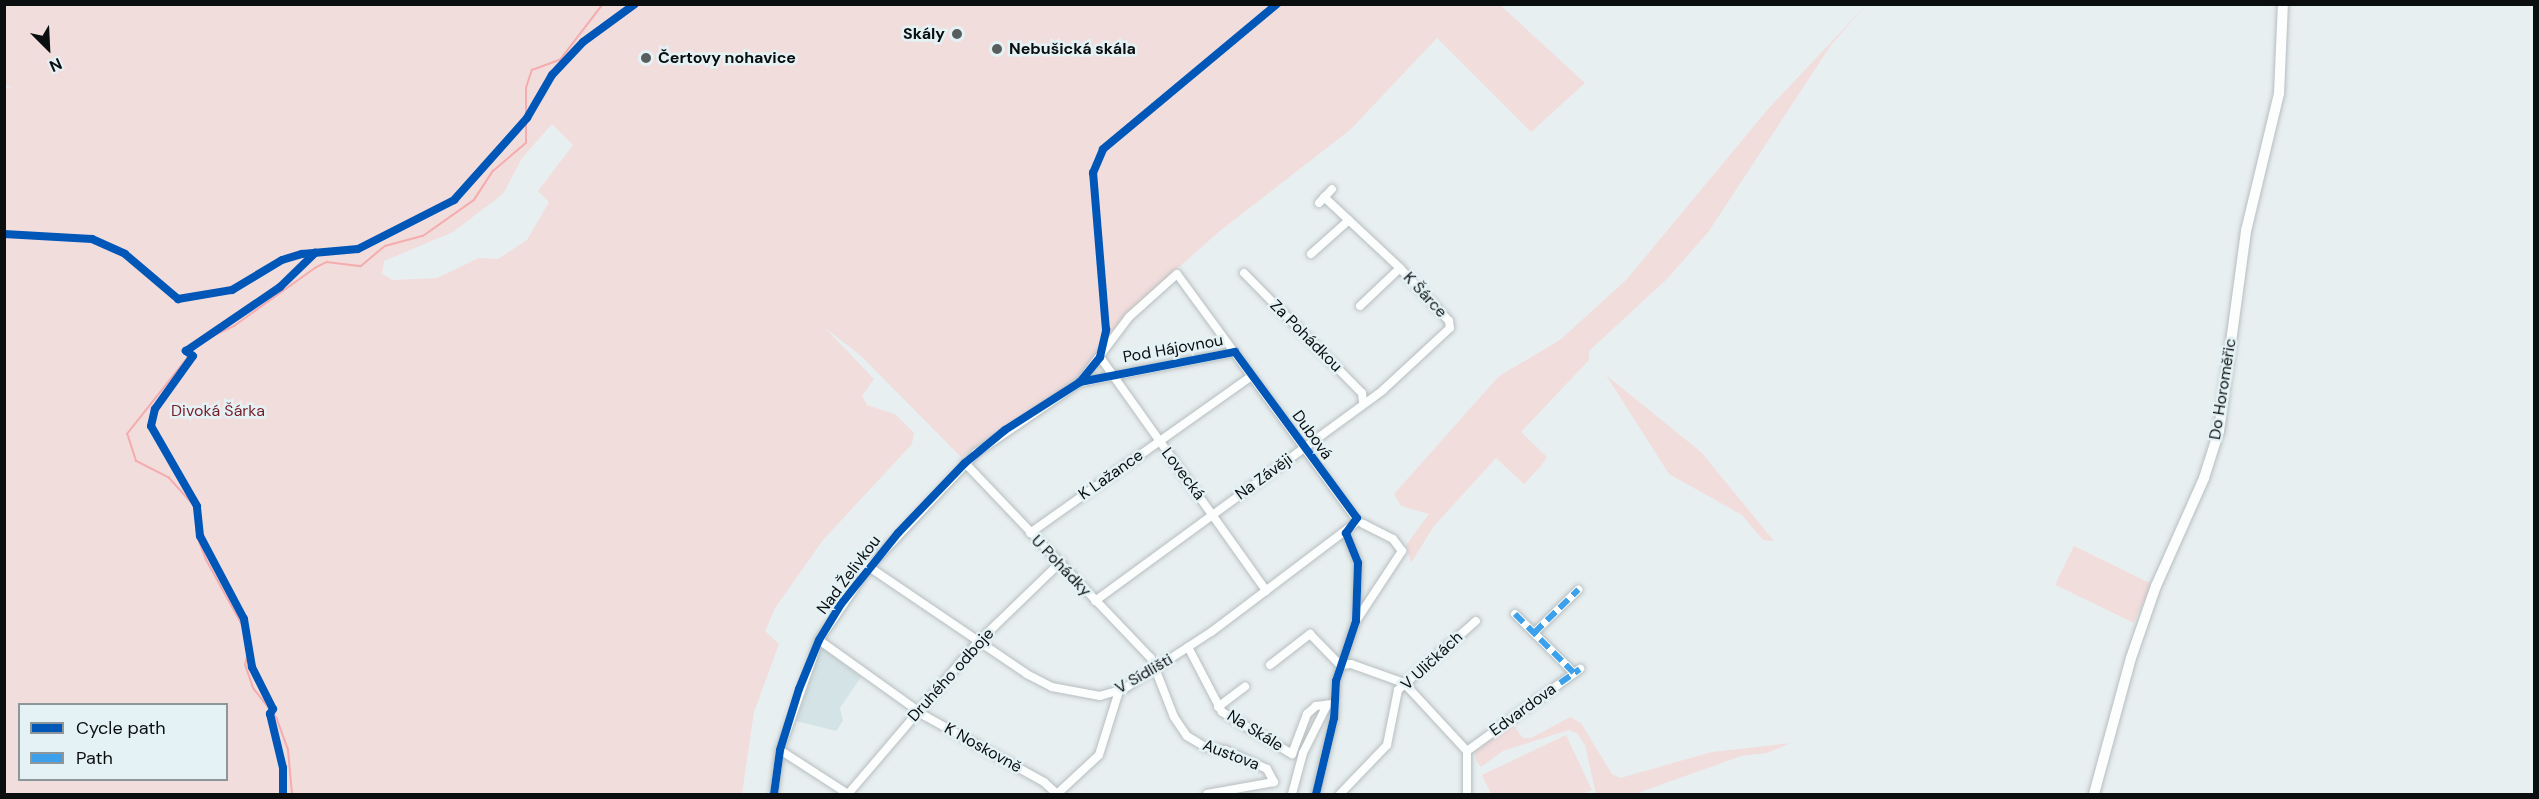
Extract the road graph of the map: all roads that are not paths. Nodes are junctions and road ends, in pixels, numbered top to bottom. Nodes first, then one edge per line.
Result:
1 (2283, 4) edge
2 (1332, 189) dead end
3 (1349, 220) junction
4 (1311, 254) dead end
5 (1400, 268) junction
6 (1244, 273) dead end
7 (1177, 274) joint
8 (1360, 306) dead end
9 (1449, 321) joint
10 (1235, 352) junction
11 (1100, 357) junction
12 (1109, 373) junction
13 (1252, 376) junction
14 (1080, 382) junction
15 (1363, 401) junction
16 (1158, 442) junction
17 (1304, 447) junction
18 (965, 463) junction
19 (1213, 514) junction
20 (1363, 524) dead end
21 (1030, 533) junction
22 (1346, 533) junction
23 (1061, 562) junction
24 (869, 567) junction
25 (1266, 591) junction
26 (1578, 591) dead end
27 (1095, 601) junction
28 (1515, 614) dead end
29 (1356, 621) junction
30 (1476, 621) dead end
31 (1534, 633) junction
32 (819, 640) junction
33 (977, 643) junction
34 (1188, 647) junction
35 (1270, 665) dead end
36 (1341, 665) junction
37 (1157, 668) junction
38 (1404, 683) junction
39 (1245, 687) dead end
40 (1119, 691) junction
41 (1330, 704) junction
42 (1218, 707) junction
43 (918, 711) junction
44 (780, 750) junction
45 (1467, 751) junction
46 (1234, 791) junction
47 (848, 794) edge
48 (1057, 794) edge
49 (1292, 794) edge
50 (774, 795) edge
51 (1207, 795) edge
52 (1247, 795) edge
53 (1316, 795) edge
54 (1340, 795) edge
55 (1467, 795) edge
56 (2094, 795) edge

1 - 56 street, Do Horoměřic
2 - 3 street, K Šárce
3 - 4 street
3 - 5 street, K Šárce
5 - 8 street, K Šárce
5 - 9 street, K Šárce
6 - 15 street, Za Pohádkou
7 - 10 street, Dubová
7 - 11 street, Pod Hájovnou
9 - 15 street, Na Závěji
10 - 12 street, Pod Hájovnou
10 - 13 street, Dubová
11 - 12 street, Lovecká
11 - 14 street, Pod Hájovnou
12 - 14 street, Pod Hájovnou
12 - 16 street, Lovecká
13 - 16 street, K Lažance
13 - 17 street, Dubová
14 - 18 street, Pod Hájovnou
15 - 17 street, Na Závěji
16 - 19 street, Lovecká
16 - 21 street, K Lažance
17 - 19 street, Na Závěji
17 - 22 street, Dubová
18 - 21 street, U Pohádky
18 - 24 street, Nad Želivkou
19 - 25 street, Lovecká
19 - 27 street, Na Závěji
20 - 29 street
21 - 23 street, U Pohádky
22 - 25 street, V Sídlišti
22 - 29 street
23 - 27 street, U Pohádky
23 - 33 street, Druhého odboje
24 - 32 street, Nad Želivkou
24 - 33 street, V Sídlišti
25 - 34 street, V Sídlišti
26 - 31 street
27 - 37 street, U Pohádky
28 - 31 street
29 - 36 street
30 - 38 street, V Uličkách
31 - 45 street, Edvardova
32 - 43 street, K Noskovně
32 - 44 street, Nad Želivkou
33 - 40 street, V Sídlišti
33 - 43 street, Druhého odboje
34 - 37 street, V Sídlišti
34 - 42 street, Na Skále
35 - 36 street
36 - 38 street
36 - 41 street
37 - 40 street, V Sídlišti
37 - 46 street, Austova
38 - 45 street
38 - 54 street, V Uličkách
39 - 42 street, Na Skále
40 - 48 street
41 - 42 street, Na Skále
41 - 49 street
41 - 53 street
43 - 47 street, Druhého odboje
43 - 48 street, K Noskovně
44 - 47 street
44 - 50 street, Nad Želivkou
45 - 55 street
46 - 51 street, Austova
46 - 52 street

